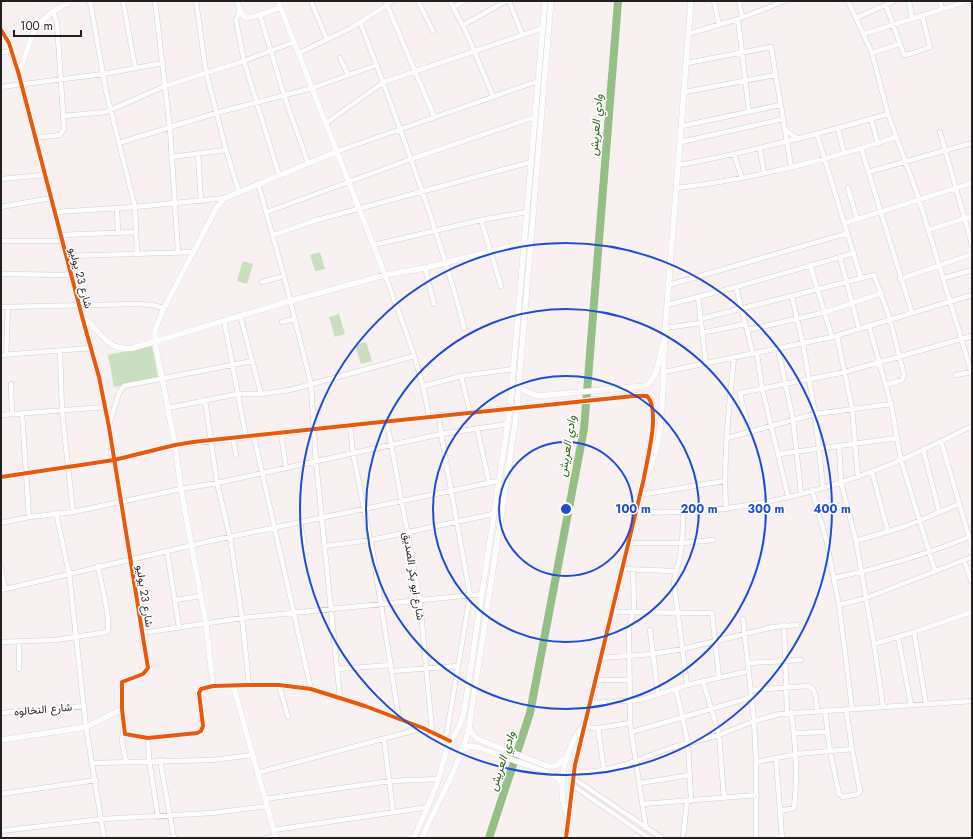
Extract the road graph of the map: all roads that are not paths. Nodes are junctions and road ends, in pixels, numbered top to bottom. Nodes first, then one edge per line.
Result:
1 (58, 1) edge
2 (72, 1) edge
3 (90, 1) edge
4 (123, 1) edge
5 (155, 1) edge
6 (196, 1) edge
7 (237, 1) edge
8 (312, 1) edge
9 (392, 1) edge
10 (418, 1) edge
11 (450, 1) edge
12 (464, 1) edge
13 (508, 1) edge
14 (545, 1) edge
15 (551, 1) edge
16 (691, 1) edge
17 (714, 1) edge
18 (739, 1) edge
19 (785, 1) edge
20 (848, 1) edge
21 (894, 1) edge
22 (909, 1) edge
23 (940, 1) edge
24 (968, 1) edge
25 (778, 2) edge
26 (386, 3) edge
27 (280, 4) edge
28 (886, 5) junction
29 (454, 7) junction
30 (942, 9) junction
31 (55, 10) junction
32 (240, 11) junction
33 (260, 15) junction
34 (922, 15) junction
35 (740, 18) junction
36 (856, 18) junction
37 (912, 18) junction
38 (360, 22) junction
39 (463, 24) junction
40 (893, 24) junction
41 (718, 25) junction
42 (543, 28) junction
43 (1, 30) edge
44 (433, 31) dead end
45 (522, 34) junction
46 (688, 34) junction
47 (864, 34) junction
48 (327, 40) junction
49 (294, 42) junction
50 (899, 44) junction
51 (12, 51) junction
52 (474, 51) junction
53 (1, 52) edge
54 (271, 52) junction
55 (743, 52) junction
56 (299, 53) junction
57 (872, 53) junction
58 (340, 58) dead end
59 (244, 61) junction
60 (163, 63) junction
61 (687, 63) junction
62 (377, 65) junction
63 (135, 67) junction
64 (414, 71) junction
65 (206, 72) junction
66 (103, 74) junction
67 (19, 75) junction
68 (348, 75) junction
69 (775, 75) junction
70 (60, 79) junction
71 (538, 81) junction
72 (747, 81) junction
73 (384, 82) junction
74 (22, 85) junction
75 (165, 86) junction
76 (1, 87) edge
77 (312, 88) junction
78 (685, 92) junction
79 (284, 96) junction
80 (493, 96) junction
81 (256, 103) junction
82 (780, 105) junction
83 (110, 109) junction
84 (749, 112) junction
85 (216, 113) junction
86 (888, 114) junction
87 (63, 116) junction
88 (434, 116) junction
89 (535, 117) junction
90 (783, 119) junction
91 (871, 119) junction
92 (326, 123) junction
93 (682, 126) junction
94 (170, 129) junction
95 (400, 129) junction
96 (838, 129) junction
97 (785, 130) junction
98 (940, 132) dead end
99 (818, 134) junction
100 (35, 138) junction
101 (896, 138) junction
102 (799, 139) junction
103 (681, 142) junction
104 (119, 143) junction
105 (786, 143) junction
106 (972, 143) edge
107 (878, 144) junction
108 (861, 148) junction
109 (760, 149) junction
110 (226, 150) junction
111 (945, 150) junction
112 (338, 151) junction
113 (844, 152) junction
114 (198, 154) junction
115 (734, 155) junction
116 (171, 157) junction
117 (824, 158) junction
118 (411, 159) junction
119 (905, 161) junction
120 (531, 162) junction
121 (308, 163) junction
122 (679, 165) junction
123 (791, 167) junction
124 (868, 172) junction
125 (764, 173) junction
126 (44, 175) junction
127 (279, 175) junction
128 (742, 178) junction
129 (1, 179) edge
130 (350, 182) junction
131 (972, 183) edge
132 (258, 184) junction
133 (677, 188) junction
134 (848, 188) dead end
135 (956, 188) junction
136 (239, 192) junction
137 (422, 192) junction
138 (51, 198) junction
139 (225, 198) junction
140 (919, 199) junction
141 (201, 201) junction
142 (175, 203) junction
143 (1, 207) edge
144 (134, 207) junction
145 (117, 208) junction
146 (360, 209) junction
147 (55, 212) junction
148 (267, 212) junction
149 (526, 212) junction
150 (879, 212) junction
151 (972, 216) edge
152 (964, 218) junction
153 (857, 219) junction
154 (481, 220) junction
155 (845, 223) junction
156 (435, 230) junction
157 (928, 230) junction
158 (118, 231) junction
159 (136, 232) junction
160 (848, 232) junction
161 (60, 235) junction
162 (273, 235) junction
163 (1, 241) edge
164 (62, 242) junction
165 (524, 242) junction
166 (531, 242) junction
167 (374, 245) junction
168 (972, 245) edge
169 (489, 250) junction
170 (178, 252) junction
171 (194, 252) junction
172 (854, 253) junction
173 (137, 254) junction
174 (972, 254) edge
175 (67, 256) junction
176 (840, 257) junction
177 (446, 263) junction
178 (810, 265) junction
179 (940, 265) junction
180 (425, 268) junction
181 (972, 270) edge
182 (1, 274) edge
183 (72, 275) junction
184 (385, 275) junction
185 (284, 276) junction
186 (861, 278) junction
187 (944, 278) junction
188 (900, 279) junction
189 (262, 282) dead end
190 (848, 282) junction
191 (669, 285) junction
192 (501, 286) dead end
193 (736, 287) junction
194 (818, 290) junction
195 (882, 293) junction
196 (972, 295) edge
197 (792, 297) junction
198 (698, 298) junction
199 (290, 301) junction
200 (951, 301) junction
201 (853, 303) junction
202 (434, 304) dead end
203 (79, 305) junction
204 (667, 305) junction
205 (1, 307) edge
206 (8, 307) junction
207 (164, 308) junction
208 (742, 309) junction
209 (826, 312) junction
210 (912, 313) junction
211 (240, 316) junction
212 (797, 318) junction
213 (294, 319) junction
214 (890, 319) junction
215 (83, 320) junction
216 (224, 320) junction
217 (700, 321) junction
218 (282, 322) dead end
219 (746, 324) junction
220 (869, 326) junction
221 (464, 328) dead end
222 (665, 328) junction
223 (859, 329) junction
224 (747, 330) junction
225 (702, 333) junction
226 (835, 336) junction
227 (972, 336) edge
228 (664, 338) junction
229 (962, 339) junction
230 (155, 342) junction
231 (803, 344) junction
232 (92, 348) junction
233 (778, 349) junction
234 (60, 351) junction
235 (755, 354) junction
236 (3, 355) edge
237 (414, 356) junction
238 (900, 357) junction
239 (734, 358) junction
240 (252, 361) junction
241 (879, 363) junction
242 (706, 364) junction
243 (232, 365) junction
244 (513, 369) junction
245 (664, 372) junction
246 (845, 372) junction
247 (972, 372) edge
248 (956, 375) dead end
249 (461, 376) junction
250 (162, 378) junction
251 (808, 378) junction
252 (11, 384) dead end
253 (310, 384) junction
254 (785, 384) junction
255 (886, 385) junction
256 (424, 386) junction
257 (519, 388) junction
258 (762, 388) junction
259 (740, 393) junction
260 (237, 394) junction
261 (260, 394) junction
262 (731, 394) junction
263 (205, 400) junction
264 (891, 404) junction
265 (105, 407) junction
266 (168, 408) junction
267 (510, 408) junction
268 (517, 408) junction
269 (852, 408) junction
270 (62, 411) junction
271 (470, 412) junction
272 (12, 414) junction
273 (22, 414) junction
274 (815, 414) junction
275 (1, 415) edge
276 (439, 415) junction
277 (430, 416) junction
278 (793, 420) junction
279 (388, 422) junction
280 (508, 424) junction
281 (350, 426) junction
282 (972, 426) edge
283 (109, 427) junction
284 (772, 427) junction
285 (477, 428) junction
286 (314, 430) junction
287 (749, 432) junction
288 (281, 434) junction
289 (441, 434) junction
290 (246, 437) junction
291 (254, 437) junction
292 (233, 438) junction
293 (727, 438) junction
294 (897, 438) junction
295 (211, 440) junction
296 (941, 441) junction
297 (175, 444) junction
298 (391, 444) junction
299 (856, 444) junction
300 (839, 446) junction
301 (818, 448) junction
302 (923, 450) junction
303 (796, 451) junction
304 (353, 453) junction
305 (779, 454) junction
306 (236, 455) dead end
307 (114, 460) junction
308 (901, 460) junction
309 (316, 462) junction
310 (69, 466) junction
311 (286, 468) junction
312 (26, 472) junction
313 (872, 472) junction
314 (261, 473) junction
315 (858, 476) junction
316 (1, 477) edge
317 (644, 478) junction
318 (498, 480) junction
319 (488, 482) junction
320 (724, 482) junction
321 (841, 482) junction
322 (217, 483) junction
323 (823, 487) junction
324 (181, 489) junction
325 (451, 489) junction
326 (812, 490) junction
327 (801, 493) junction
328 (640, 495) junction
329 (788, 496) junction
330 (402, 500) junction
331 (121, 501) junction
332 (959, 504) junction
333 (364, 509) junction
334 (726, 509) junction
335 (939, 511) junction
336 (73, 512) junction
337 (636, 512) junction
338 (56, 513) junction
339 (683, 513) junction
340 (493, 514) junction
341 (29, 517) junction
342 (322, 517) junction
343 (919, 520) junction
344 (300, 522) junction
345 (456, 522) junction
346 (1, 523) edge
347 (274, 528) junction
348 (407, 532) junction
349 (888, 532) junction
350 (230, 537) junction
351 (970, 537) edge
352 (371, 540) junction
353 (713, 540) dead end
354 (856, 541) junction
355 (304, 542) dead end
356 (628, 543) junction
357 (682, 543) junction
358 (191, 545) junction
359 (325, 546) junction
360 (972, 547) edge
361 (167, 551) junction
362 (929, 553) junction
363 (972, 557) edge
364 (130, 560) junction
365 (964, 560) junction
366 (98, 566) junction
367 (1, 567) edge
368 (622, 569) junction
369 (634, 570) junction
370 (675, 571) junction
371 (935, 571) junction
372 (861, 572) junction
373 (69, 573) junction
374 (834, 578) junction
375 (971, 581) edge
376 (3, 590) edge
377 (482, 594) junction
378 (470, 595) junction
379 (200, 596) junction
380 (866, 598) junction
381 (176, 600) junction
382 (420, 601) junction
383 (381, 605) junction
384 (839, 605) junction
385 (332, 609) junction
386 (611, 612) junction
387 (972, 612) edge
388 (294, 613) junction
389 (634, 613) junction
390 (677, 614) junction
391 (242, 618) junction
392 (743, 619) dead end
393 (206, 624) junction
394 (784, 625) junction
395 (797, 625) dead end
396 (180, 627) junction
397 (650, 630) dead end
398 (914, 632) junction
399 (142, 633) junction
400 (744, 635) junction
401 (77, 637) junction
402 (898, 637) junction
403 (1, 642) edge
404 (19, 642) junction
405 (715, 642) junction
406 (874, 644) junction
407 (683, 649) junction
408 (652, 654) junction
409 (629, 656) junction
410 (601, 658) junction
411 (801, 660) dead end
412 (785, 661) junction
413 (748, 663) junction
414 (458, 666) junction
415 (392, 668) junction
416 (427, 668) junction
417 (19, 669) dead end
418 (338, 669) junction
419 (749, 671) junction
420 (719, 677) junction
421 (596, 680) junction
422 (630, 680) junction
423 (703, 681) junction
424 (249, 684) junction
425 (232, 685) junction
426 (279, 685) junction
427 (687, 685) junction
428 (213, 686) junction
429 (786, 687) junction
430 (311, 689) junction
431 (676, 689) junction
432 (751, 690) junction
433 (658, 694) junction
434 (752, 697) junction
435 (340, 698) junction
436 (972, 701) edge
437 (630, 702) junction
438 (591, 703) junction
439 (926, 704) junction
440 (911, 705) junction
441 (84, 706) junction
442 (883, 706) junction
443 (712, 708) junction
444 (122, 709) junction
445 (849, 709) junction
446 (817, 710) junction
447 (825, 710) junction
448 (789, 712) junction
449 (1, 713) edge
450 (288, 717) dead end
451 (682, 717) junction
452 (399, 719) junction
453 (754, 720) junction
454 (630, 723) junction
455 (584, 725) junction
456 (86, 727) junction
457 (423, 728) junction
458 (469, 728) junction
459 (598, 728) junction
460 (123, 730) junction
461 (432, 731) junction
462 (632, 732) junction
463 (828, 732) junction
464 (794, 733) junction
465 (719, 735) junction
466 (148, 738) junction
467 (384, 739) junction
468 (1, 740) edge
469 (448, 740) junction
470 (688, 743) junction
471 (464, 749) junction
472 (852, 749) junction
473 (830, 751) junction
474 (797, 754) junction
475 (253, 755) junction
476 (566, 758) junction
477 (776, 758) junction
478 (149, 760) junction
479 (160, 760) junction
480 (637, 760) junction
481 (126, 761) junction
482 (93, 762) junction
483 (756, 762) junction
484 (604, 770) junction
485 (257, 772) junction
486 (573, 775) junction
487 (690, 776) junction
488 (96, 780) junction
489 (390, 781) junction
490 (438, 782) junction
491 (562, 782) junction
492 (640, 783) junction
493 (572, 785) junction
494 (446, 788) junction
495 (1, 794) edge
496 (756, 795) junction
497 (724, 798) junction
498 (265, 800) junction
499 (689, 801) junction
500 (643, 804) junction
501 (267, 806) junction
502 (429, 807) junction
503 (780, 810) junction
504 (393, 811) junction
505 (158, 816) junction
506 (169, 817) junction
507 (568, 818) junction
508 (102, 820) junction
509 (646, 828) junction
510 (274, 830) junction
511 (1, 831) edge
512 (654, 832) junction
513 (276, 837) edge
514 (104, 838) edge
515 (174, 838) edge
516 (266, 838) edge
517 (414, 838) edge
518 (422, 838) edge
519 (566, 838) edge
520 (650, 838) edge
521 (662, 838) edge
522 (683, 838) edge
523 (756, 838) edge
524 (782, 838) edge

1 - 31 street
2 - 31 street
3 - 66 street
4 - 63 street
5 - 60 street
6 - 65 street
7 - 32 street
8 - 48 street
9 - 26 street
10 - 44 street
11 - 29 street
12 - 29 street
13 - 39 street
13 - 45 street
14 - 42 street
15 - 166 street
16 - 46 street
17 - 41 street
18 - 35 street
19 - 25 street
20 - 36 street
21 - 28 street
22 - 37 street
23 - 30 street
24 - 30 street
25 - 35 street
26 - 38 street
26 - 64 street
27 - 33 street
27 - 49 street
28 - 36 street
28 - 40 street
29 - 39 street
30 - 34 street
31 - 67 street
31 - 70 street
32 - 33 street
32 - 59 street
33 - 54 street
34 - 37 street
34 - 50 street
35 - 41 street
35 - 55 street
36 - 47 street
37 - 40 street
38 - 48 street
38 - 62 street
39 - 52 street
40 - 47 street
40 - 50 street
41 - 46 street
42 - 45 street
42 - 71 street
43 - 51 street, شارع 23 يوليو
45 - 52 street
46 - 61 street
47 - 57 street
48 - 56 street
49 - 54 street
49 - 56 street
50 - 57 street
51 - 53 street
51 - 67 street, شارع 23 يوليو
52 - 64 street
52 - 80 street
54 - 59 street
54 - 79 street
55 - 61 street
55 - 69 street
55 - 72 street
56 - 77 street
57 - 86 street
58 - 68 street
59 - 65 street
59 - 81 street
60 - 63 street
60 - 75 street
61 - 78 street
62 - 68 street
62 - 73 street
63 - 66 street
64 - 73 street
64 - 88 street
65 - 75 street
65 - 85 street
66 - 70 street
66 - 83 street
67 - 74 street, شارع 23 يوليو
68 - 77 street
69 - 72 street
69 - 82 street
70 - 74 street
70 - 87 street
71 - 80 street
71 - 89 street
72 - 78 street
72 - 84 street
73 - 92 street
73 - 95 street
74 - 76 street
74 - 100 street, شارع 23 يوليو
75 - 83 street
75 - 94 street
77 - 79 street
77 - 92 street
78 - 93 street
79 - 81 street
79 - 121 street
80 - 88 street
81 - 85 street
81 - 127 street
82 - 84 street
82 - 90 street
83 - 87 street
83 - 104 street
84 - 93 street
85 - 94 street
85 - 110 street
86 - 91 street
86 - 101 street
87 - 100 street
88 - 95 street
89 - 118 street
89 - 120 street
90 - 97 street
90 - 103 street
91 - 96 street
91 - 107 street
92 - 112 street
93 - 103 street
94 - 104 street
94 - 116 street
95 - 112 street
95 - 118 street
96 - 99 street
96 - 113 street
97 - 102 street
97 - 105 street
98 - 111 street
99 - 102 street
99 - 117 street
100 - 126 street, شارع 23 يوليو
101 - 107 street
101 - 119 street
102 - 105 street
103 - 122 street
104 - 144 street
105 - 109 street
105 - 123 street
106 - 111 street
107 - 108 street
108 - 113 street
108 - 124 street
109 - 115 street
109 - 125 street
110 - 114 street
110 - 136 street
111 - 119 street
111 - 135 street
112 - 121 street
112 - 130 street
113 - 117 street
114 - 116 street
114 - 141 street
115 - 122 street
115 - 128 street
116 - 142 street
117 - 123 street
117 - 155 street
118 - 130 street
118 - 137 street
119 - 124 street
119 - 140 street
120 - 137 street
120 - 149 street
121 - 127 street
122 - 133 street
123 - 125 street
124 - 150 street
125 - 128 street
126 - 129 street
126 - 138 street, شارع 23 يوليو
127 - 132 street
128 - 133 street
130 - 146 street
130 - 148 street
131 - 135 street
132 - 136 street
132 - 148 street
133 - 191 street
134 - 153 street
135 - 140 street
135 - 152 street
136 - 139 street
137 - 146 street
137 - 156 street
138 - 143 street
138 - 147 street, شارع 23 يوليو
139 - 141 street
139 - 171 street
140 - 150 street
140 - 157 street
141 - 142 street
142 - 144 street
142 - 170 street
144 - 145 street
144 - 159 street
145 - 147 street
145 - 158 street
146 - 162 street
146 - 167 street
147 - 161 street, شارع 23 يوليو
148 - 162 street
149 - 154 street
149 - 165 street
150 - 153 street
150 - 188 street
151 - 152 street
152 - 157 street
152 - 168 street
153 - 155 street
154 - 156 street
154 - 169 street
155 - 160 street
156 - 167 street
156 - 177 street
157 - 179 street
158 - 159 street
158 - 161 street
159 - 173 street
160 - 172 street
160 - 191 street
161 - 164 street, شارع 23 يوليو
162 - 185 street
163 - 164 street
164 - 175 street, شارع 23 يوليو
165 - 166 street
165 - 169 street
165 - 244 street
166 - 257 street
167 - 184 street
169 - 177 street
169 - 192 street
170 - 171 street
170 - 173 street
171 - 207 street
172 - 176 street
172 - 186 street
173 - 175 street
174 - 179 street
175 - 183 street, شارع 23 يوليو
176 - 178 street
176 - 190 street
177 - 180 street
177 - 221 street
178 - 193 street
178 - 194 street
179 - 187 street
179 - 188 street
180 - 184 street
180 - 202 street
181 - 187 street
182 - 183 street
183 - 203 street, شارع 23 يوليو
184 - 199 street
184 - 237 street
185 - 189 street
185 - 199 street
186 - 190 street
186 - 195 street
187 - 200 street
188 - 210 street
190 - 194 street
190 - 201 street
191 - 204 street
193 - 198 street
193 - 208 street
194 - 197 street
194 - 209 street
195 - 201 street
195 - 214 street
196 - 200 street
197 - 208 street
197 - 212 street
198 - 204 street
198 - 217 street
199 - 211 street
199 - 213 street
200 - 210 street
200 - 229 street
201 - 209 street
201 - 223 street
203 - 206 street
203 - 207 street
203 - 215 street, شارع 23 يوليو
204 - 222 street
205 - 206 street
206 - 236 street
207 - 230 street
208 - 217 street
208 - 219 street
209 - 212 street
209 - 226 street
210 - 214 street
211 - 216 street
211 - 240 street
212 - 224 street
212 - 231 street
213 - 218 street
213 - 253 street
214 - 220 street
214 - 238 street
215 - 230 street
215 - 232 street, شارع 23 يوليو
216 - 230 street
216 - 243 street
217 - 222 street
217 - 225 street
219 - 224 street
219 - 225 street
220 - 223 street
220 - 241 street
222 - 228 street
223 - 226 street
224 - 235 street
225 - 242 street
226 - 231 street
226 - 246 street
227 - 229 street
228 - 245 street
228 - 257 street
229 - 238 street
229 - 247 street
230 - 250 street
231 - 233 street
231 - 251 street
232 - 234 street
232 - 265 street, شارع 23 يوليو
233 - 235 street
233 - 254 street
234 - 236 street
234 - 270 street
235 - 239 street
235 - 258 street
237 - 253 street
237 - 256 street
238 - 241 street
238 - 255 street
239 - 242 street
239 - 262 street
240 - 243 street
240 - 261 street
241 - 246 street
241 - 255 street
242 - 245 street
243 - 250 street
243 - 260 street
244 - 249 street
244 - 267 street
245 - 317 street
246 - 251 street
246 - 269 street
247 - 248 street
249 - 256 street
249 - 271 street
250 - 266 street
250 - 283 street
251 - 254 street
251 - 274 street
252 - 272 street
253 - 261 street
253 - 286 street
254 - 258 street
254 - 278 street
255 - 264 street
256 - 277 street
257 - 268 street
258 - 259 street
258 - 284 street
259 - 262 street
259 - 287 street
260 - 261 street
260 - 263 street
260 - 290 street
262 - 293 street
263 - 266 street
263 - 295 street
264 - 269 street
264 - 294 street
265 - 270 street
265 - 283 street, شارع 23 يوليو
266 - 297 street
267 - 268 street
267 - 271 street
267 - 280 street
268 - 317 street
268 - 458 street
269 - 274 street
269 - 299 street
270 - 273 street
270 - 310 street
271 - 276 street
272 - 273 street
272 - 275 street
273 - 312 street
274 - 278 street
274 - 301 street
276 - 277 street
276 - 289 street
277 - 279 street
278 - 284 street
278 - 303 street
279 - 281 street
279 - 298 street, شارع ابو بكر الصديق
280 - 285 street
280 - 318 street
281 - 286 street
281 - 304 street
282 - 296 street
283 - 307 street, شارع 23 يوليو
284 - 287 street
284 - 305 street
285 - 289 street
285 - 319 street
286 - 288 street
286 - 309 street
287 - 293 street
288 - 291 street
288 - 311 street
289 - 298 street
289 - 325 street
290 - 291 street
290 - 292 street
291 - 314 street
292 - 295 street
292 - 306 street
293 - 320 street
294 - 299 street
294 - 308 street
295 - 297 street
295 - 322 street
296 - 302 street
296 - 332 street
297 - 307 street
297 - 324 street
298 - 304 street
298 - 330 street, شارع ابو بكر الصديق
299 - 300 street
299 - 315 street
300 - 301 street
300 - 321 street
301 - 303 street
301 - 323 street
302 - 308 street
302 - 335 street
303 - 305 street
303 - 327 street
304 - 309 street
304 - 333 street
305 - 329 street
307 - 310 street
307 - 331 street, شارع 23 يوليو
308 - 313 street
308 - 343 street
309 - 311 street
309 - 342 street
310 - 312 street
310 - 336 street
311 - 314 street
312 - 316 street
312 - 341 street
313 - 315 street
313 - 349 street
314 - 322 street
314 - 347 street
315 - 321 street
317 - 328 street
318 - 319 street
318 - 340 street
319 - 325 street
320 - 328 street
320 - 334 street
321 - 323 street
321 - 354 street
322 - 324 street
322 - 350 street
323 - 326 street
324 - 331 street
324 - 358 street
325 - 330 street
325 - 345 street
326 - 327 street
326 - 374 street
327 - 329 street
328 - 337 street
329 - 334 street
330 - 333 street
330 - 348 street, شارع ابو بكر الصديق
331 - 336 street
331 - 364 street, شارع 23 يوليو
332 - 335 street
332 - 351 street
333 - 342 street
333 - 352 street
334 - 339 street
335 - 343 street
336 - 338 street
337 - 339 street
337 - 356 street
338 - 341 street
338 - 373 street
339 - 357 street
340 - 345 street
340 - 377 street
341 - 346 street
342 - 344 street
342 - 359 street
343 - 349 street
343 - 362 street
344 - 347 street
344 - 355 street
345 - 348 street
345 - 378 street
347 - 350 street
347 - 388 street
348 - 352 street
348 - 382 street, شارع ابو بكر الصديق
349 - 354 street
350 - 358 street
350 - 391 street
351 - 360 street
351 - 362 street
352 - 359 street
352 - 383 street
353 - 357 street
354 - 372 street
356 - 357 street
356 - 368 street
357 - 370 street
358 - 361 street
358 - 379 street
359 - 385 street
361 - 364 street
361 - 381 street
362 - 371 street
362 - 372 street
363 - 365 street
364 - 366 street
364 - 399 street, شارع 23 يوليو
365 - 371 street
365 - 375 street
366 - 373 street
366 - 401 street
367 - 376 street
368 - 369 street
368 - 386 street
369 - 370 street
369 - 389 street
370 - 390 street
371 - 380 street
372 - 374 street
372 - 380 street
373 - 376 street
373 - 401 street
374 - 384 street
377 - 378 street
377 - 469 street
378 - 382 street
378 - 414 street
379 - 381 street
379 - 393 street
380 - 384 street
380 - 406 street
381 - 396 street
382 - 383 street
382 - 416 street, شارع ابو بكر الصديق
383 - 385 street
383 - 415 street
384 - 445 street
385 - 388 street
385 - 418 street
386 - 389 street
386 - 410 street
387 - 398 street
388 - 391 street
388 - 430 street
389 - 390 street
389 - 409 street
390 - 405 street
390 - 407 street
391 - 393 street
391 - 424 street
392 - 400 street
393 - 396 street
393 - 428 street
394 - 395 street
394 - 400 street
394 - 412 street
396 - 399 street
397 - 408 street
398 - 402 street
398 - 439 street
399 - 444 street, شارع 23 يوليو
400 - 405 street
400 - 413 street
401 - 404 street
401 - 441 street
402 - 406 street
402 - 440 street
403 - 404 street
404 - 417 street
405 - 407 street
405 - 420 street
406 - 442 street
407 - 408 street
407 - 427 street
408 - 409 street
408 - 433 street
409 - 410 street
409 - 422 street
410 - 421 street
411 - 412 street
412 - 413 street
412 - 429 street
413 - 419 street
414 - 416 street
414 - 469 street
415 - 416 street
415 - 418 street
415 - 452 street
416 - 461 street, شارع ابو بكر الصديق
418 - 435 street
419 - 420 street
419 - 432 street
420 - 423 street
421 - 422 street
421 - 438 street
422 - 437 street
423 - 427 street
423 - 443 street
424 - 425 street
424 - 426 street
425 - 428 street
425 - 475 street
426 - 430 street
426 - 450 street
427 - 431 street
428 - 466 street
429 - 432 street
429 - 446 street
429 - 448 street
430 - 435 street
431 - 433 street
431 - 451 street
432 - 434 street
433 - 437 street
434 - 443 street
434 - 453 street
435 - 452 street
436 - 439 street
437 - 438 street
437 - 454 street
438 - 455 street
439 - 440 street
440 - 442 street
441 - 449 street, شارع النخالوه
441 - 456 street
442 - 445 street
443 - 451 street
443 - 465 street
444 - 456 street
444 - 460 street, شارع 23 يوليو
445 - 447 street
445 - 472 street
446 - 447 street
446 - 448 street
447 - 463 street
448 - 453 street
448 - 464 street
451 - 462 street
451 - 470 street
452 - 457 street
453 - 465 street
453 - 483 street
454 - 459 street
454 - 462 street
455 - 459 street
455 - 476 street
455 - 486 street
456 - 468 street
456 - 482 street
457 - 461 street
457 - 467 street
458 - 471 street
458 - 476 street
459 - 484 street
460 - 466 street
460 - 481 street
461 - 469 street
462 - 480 street
463 - 464 street
463 - 473 street
464 - 474 street
465 - 470 street
465 - 497 street
466 - 478 street
467 - 485 street
467 - 489 street
469 - 490 street
470 - 480 street
470 - 487 street
471 - 491 street
471 - 494 street
472 - 473 street
472 - 473 street
473 - 474 street
474 - 477 street
474 - 503 street
475 - 479 street
475 - 485 street
476 - 491 street
477 - 483 street
477 - 503 street
478 - 479 street
478 - 481 street
478 - 505 street
479 - 506 street
480 - 484 street
480 - 492 street
481 - 482 street
482 - 488 street
483 - 496 street
484 - 486 street
485 - 498 street
486 - 493 street
486 - 509 street
487 - 492 street
487 - 499 street
488 - 495 street
488 - 508 street
489 - 490 street
489 - 498 street
489 - 504 street
490 - 494 street
490 - 502 street
491 - 507 street
492 - 500 street
493 - 507 street
493 - 520 street
494 - 518 street
496 - 497 street
496 - 523 street
497 - 499 street
498 - 501 street
499 - 500 street
499 - 522 street
500 - 509 street
501 - 506 street
501 - 510 street
502 - 504 street
502 - 517 street
503 - 524 street
504 - 510 street
505 - 506 street
505 - 508 street
506 - 515 street
507 - 519 street
508 - 511 street
508 - 514 street
509 - 512 street
510 - 513 street
512 - 520 street
512 - 521 street
513 - 516 street

